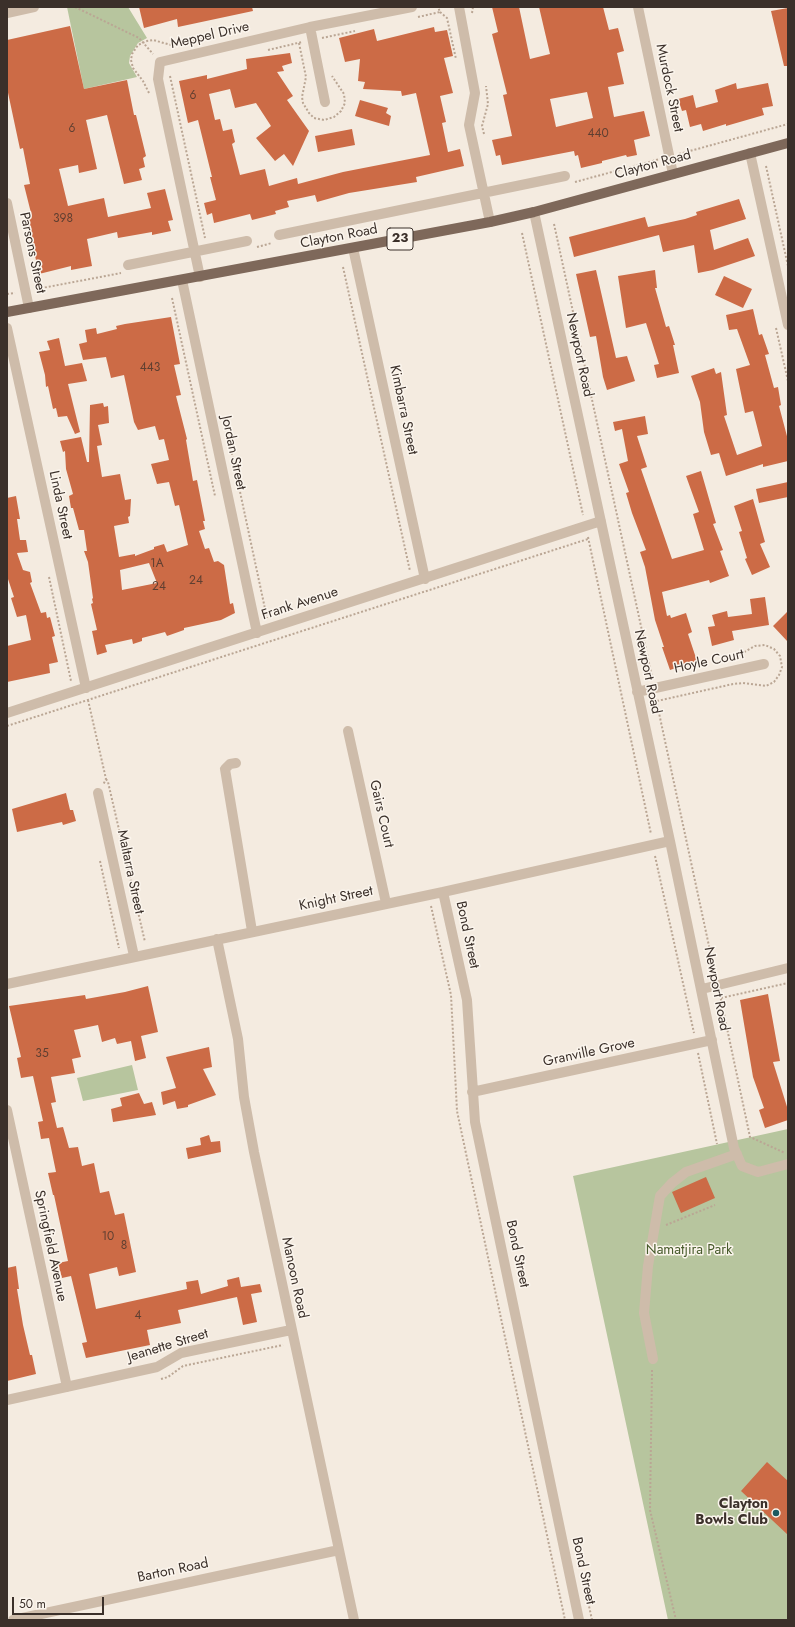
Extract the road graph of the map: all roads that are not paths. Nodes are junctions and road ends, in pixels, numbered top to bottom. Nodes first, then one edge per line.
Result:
1 (34, 7) edge
2 (412, 7) edge
3 (459, 7) edge
4 (638, 7) edge
5 (7, 13) edge
6 (310, 27) junction
7 (325, 102) dead end
8 (788, 143) edge
9 (750, 153) junction
10 (673, 174) junction
11 (565, 176) dead end
12 (484, 193) junction
13 (7, 203) edge
14 (534, 212) junction
15 (490, 222) junction
16 (279, 235) dead end
17 (247, 241) dead end
18 (354, 248) junction
19 (195, 251) junction
20 (128, 265) dead end
21 (200, 277) junction
22 (182, 280) junction
23 (29, 308) junction
24 (7, 312) edge
25 (788, 325) edge
26 (7, 328) edge
27 (601, 521) junction
28 (425, 579) junction
29 (257, 633) junction
30 (764, 664) dead end
31 (86, 688) junction
32 (637, 692) junction
33 (7, 713) edge
34 (348, 731) dead end
35 (236, 763) dead end
36 (98, 793) road end
37 (670, 841) junction
38 (443, 892) junction
39 (386, 903) junction
40 (252, 931) junction
41 (217, 939) junction
42 (134, 956) junction
43 (788, 968) edge
44 (7, 984) edge
45 (702, 989) junction
46 (712, 1040) junction
47 (472, 1092) junction
48 (7, 1110) edge
49 (737, 1154) junction
50 (788, 1164) edge
51 (291, 1330) junction
52 (653, 1359) road end
53 (67, 1387) junction
54 (7, 1400) edge
55 (339, 1550) junction
56 (13, 1620) edge
57 (354, 1620) edge
58 (579, 1620) edge

1 - 5 street
2 - 6 street, Meppel Drive
3 - 12 street
4 - 10 street, Murdock Street
6 - 7 street
6 - 19 street, Meppel Drive
8 - 9 main road, Clayton Road / 23
9 - 10 main road, Clayton Road / 23
9 - 25 street
10 - 14 main road, Clayton Road / 23
11 - 12 street
12 - 15 street
12 - 16 street
13 - 23 street, Parsons Street
14 - 15 main road, Clayton Road / 23
14 - 27 street, Newport Road
15 - 18 main road, Clayton Road / 23
17 - 19 street
18 - 21 main road, Clayton Road / 23
18 - 28 street, Kimbarra Street
19 - 20 street
19 - 21 street, Meppel Drive
21 - 22 main road, Clayton Road / 23
22 - 23 main road, Clayton Road / 23
22 - 29 street, Jordan Street
23 - 24 main road, Clayton Road / 23
26 - 31 street, Linda Street
27 - 28 street, Frank Avenue
27 - 32 street, Newport Road
28 - 29 street, Frank Avenue
29 - 31 street, Frank Avenue
30 - 32 street, Hoyle Court
31 - 33 street, Frank Avenue
32 - 37 street, Newport Road
34 - 39 street, Gairs Court
35 - 40 street
36 - 42 street, Maltarra Street
37 - 38 street, Knight Street
37 - 45 street, Newport Road
38 - 39 street, Knight Street
38 - 47 street, Bond Street
39 - 40 street, Knight Street
40 - 41 street, Knight Street
41 - 42 street, Knight Street
41 - 51 street, Manoon Road
42 - 44 street, Knight Street
43 - 45 street
45 - 46 street, Newport Road
46 - 47 street, Granville Grove
46 - 49 street, Newport Road
47 - 58 street, Bond Street
48 - 53 street, Springfield Avenue
49 - 50 street
49 - 52 street
51 - 53 street, Jeanette Street
51 - 55 street, Manoon Road
53 - 54 street, Jeanette Street
55 - 56 street, Barton Road
55 - 57 street, Manoon Road

